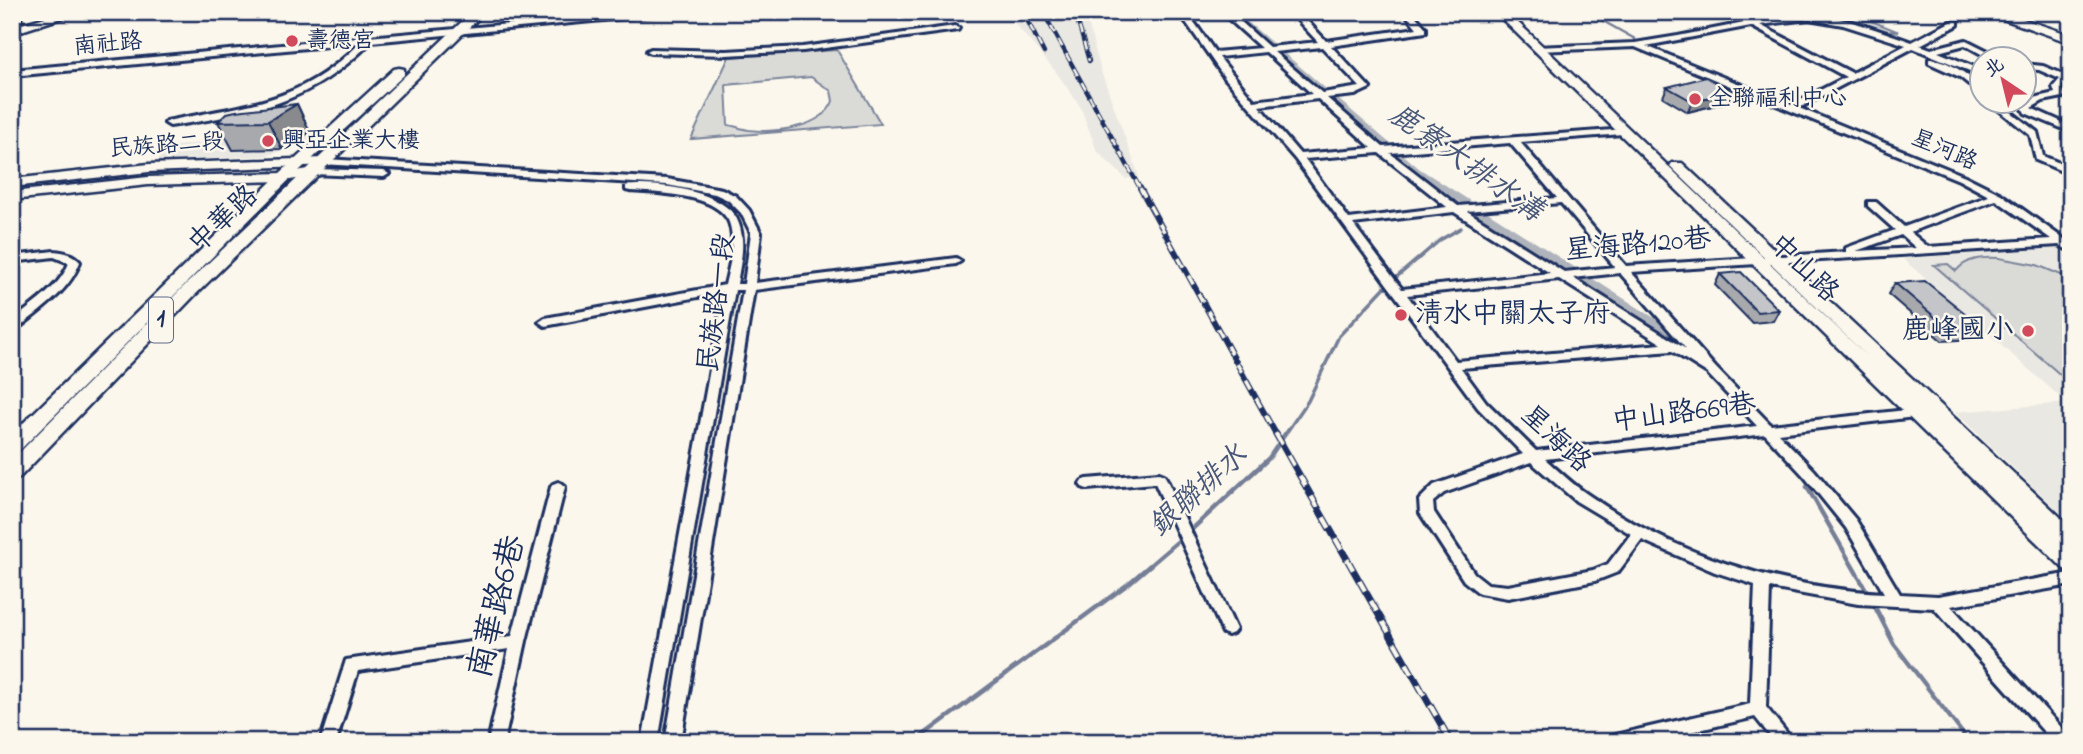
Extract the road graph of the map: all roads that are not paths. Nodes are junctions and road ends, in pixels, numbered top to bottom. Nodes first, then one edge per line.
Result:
1 (21, 12) edge
2 (75, 12) edge
3 (464, 12) edge
4 (479, 12) edge
5 (579, 12) edge
6 (667, 12) edge
7 (1185, 12) edge
8 (1225, 12) edge
9 (1294, 12) edge
10 (1408, 12) edge
11 (1500, 12) edge
12 (1514, 12) edge
13 (1730, 12) edge
14 (1989, 12) edge
15 (2004, 12) edge
16 (2016, 12) edge
17 (2029, 12) edge
18 (570, 21) junction
19 (1955, 23) dead end
20 (1749, 24) junction
21 (955, 27) dead end
22 (16, 30) edge
23 (459, 32) junction
24 (2071, 33) edge
25 (441, 34) junction
26 (368, 40) junction
27 (1326, 44) junction
28 (1636, 45) junction
29 (1973, 46) edge
30 (1910, 48) junction
31 (1545, 49) junction
32 (1269, 50) junction
33 (652, 51) dead end
34 (1927, 52) junction
35 (1214, 55) junction
36 (1968, 67) edge
37 (2038, 68) edge
38 (12, 73) edge
39 (1853, 77) junction
40 (1968, 79) edge
41 (1319, 95) junction
42 (2038, 100) edge
43 (1253, 104) junction
44 (1792, 108) junction
45 (2038, 115) edge
46 (2011, 116) edge
47 (170, 123) dead end
48 (2071, 128) edge
49 (1623, 131) junction
50 (1512, 139) junction
51 (1379, 149) junction
52 (1298, 157) junction
53 (314, 165) junction
54 (2071, 172) edge
55 (284, 177) junction
56 (12, 183) edge
57 (12, 196) edge
58 (1997, 196) junction
59 (1564, 200) junction
60 (1872, 204) dead end
61 (1456, 209) junction
62 (1347, 222) junction
63 (1903, 231) junction
64 (2061, 242) junction
65 (2071, 249) edge
66 (1925, 250) junction
67 (1836, 256) junction
68 (12, 259) edge
69 (1775, 259) junction
70 (956, 261) dead end
71 (1757, 261) junction
72 (1623, 270) junction
73 (1561, 277) junction
74 (733, 287) junction
75 (749, 288) junction
76 (1397, 293) junction
77 (545, 322) dead end
78 (13, 327) edge
79 (1689, 344) junction
80 (1673, 347) junction
81 (1451, 365) junction
82 (1711, 370) junction
83 (1915, 412) junction
84 (1769, 429) junction
85 (12, 446) edge
86 (1533, 456) junction
87 (12, 474) edge
88 (1087, 484) dead end
89 (558, 486) dead end
90 (1640, 533) junction
91 (2071, 539) edge
92 (1191, 546) joint
93 (2071, 563) edge
94 (2071, 579) edge
95 (1763, 581) junction
96 (1896, 601) junction
97 (1938, 602) junction
98 (1228, 629) dead end
99 (517, 641) junction
100 (660, 683) junction
101 (682, 683) junction
102 (1758, 709) junction
103 (329, 739) dead end
104 (496, 742) edge
105 (650, 742) edge
106 (673, 742) edge
107 (1615, 742) edge
108 (1786, 742) edge
109 (2064, 742) edge

1 - 22 street
2 - 22 street
3 - 25 main road, 中華路 / 1
4 - 23 main road, 中華路 / 1
5 - 18 street
6 - 18 street, 南社路
7 - 35 street, 星海路
8 - 32 street
9 - 27 street
10 - 27 street
11 - 31 street, 中山路
12 - 31 street, 中山路
13 - 20 street
14 - 24 main road
15 - 24 main road
16 - 24 main road
17 - 24 main road
18 - 23 street, 南社路
19 - 30 street
20 - 28 street, 星河路
20 - 30 street, 星河路
20 - 39 street
21 - 33 street
23 - 25 street, 南社路
23 - 53 main road, 中華路 / 1
25 - 26 street, 南社路
25 - 53 main road, 中華路 / 1
26 - 38 street, 南社路
26 - 47 street
27 - 32 street
27 - 41 street
28 - 31 street, 星河路
28 - 44 street, 星河路
29 - 34 street
30 - 34 street, 星河路
30 - 39 street
30 - 40 street, 星河路
31 - 49 street, 中山路
31 - 69 street, 中山路
32 - 35 street
32 - 41 street
34 - 36 street, 星河路
35 - 43 street, 星海路
37 - 42 street
39 - 44 street
41 - 43 street
41 - 51 street
43 - 52 street, 星海路
44 - 58 street, 星河路
45 - 48 street
46 - 54 street
49 - 50 street
49 - 71 street, 中山路
50 - 51 street
50 - 59 street
51 - 52 street
51 - 61 street
52 - 62 street, 星海路
53 - 55 main road, 中華路 / 1
53 - 56 street, 民族路二段
53 - 74 street, 民族路一段
53 - 75 street, 民族路一段
53 - 87 main road, 中華路 / 1
55 - 57 street, 民族路二段
55 - 85 main road, 中華路 / 1
58 - 63 street
58 - 64 street, 星河路
59 - 61 street
59 - 72 street
60 - 63 street
61 - 62 street
61 - 73 street
62 - 76 street, 星海路
63 - 66 street
63 - 67 street
64 - 65 street, 星河路
64 - 66 street, 星海路120巷
66 - 67 street, 星海路120巷
67 - 69 street, 星海路120巷
68 - 78 street
69 - 71 street, 星海路120巷
69 - 91 street, 中山路
70 - 75 street
71 - 72 street, 星海路120巷
71 - 83 street, 中山路
72 - 73 street, 星海路120巷
72 - 79 street
73 - 76 street, 星海路120巷
73 - 80 street
74 - 75 street
74 - 77 street
74 - 100 street, 民族路一段
75 - 101 street, 民族路一段
76 - 81 street, 星海路
79 - 80 street
79 - 82 street
80 - 81 street
80 - 82 street
81 - 86 street, 星海路
82 - 84 street
83 - 84 street, 中山路669巷
83 - 93 street, 中山路
84 - 86 street, 中山路669巷
84 - 96 street
86 - 90 street, 星海路
86 - 90 street, 中山路669巷
88 - 92 street
89 - 99 street, 南華路6巷
90 - 95 street, 星海路
92 - 98 street
94 - 97 street, 星海路
95 - 96 street, 星海路
95 - 102 street
96 - 97 street, 星海路
97 - 109 street
99 - 103 street
99 - 104 street, 南華路6巷
100 - 101 street
100 - 105 street, 民族路一段
101 - 106 street, 民族路一段
102 - 107 street
102 - 108 street

